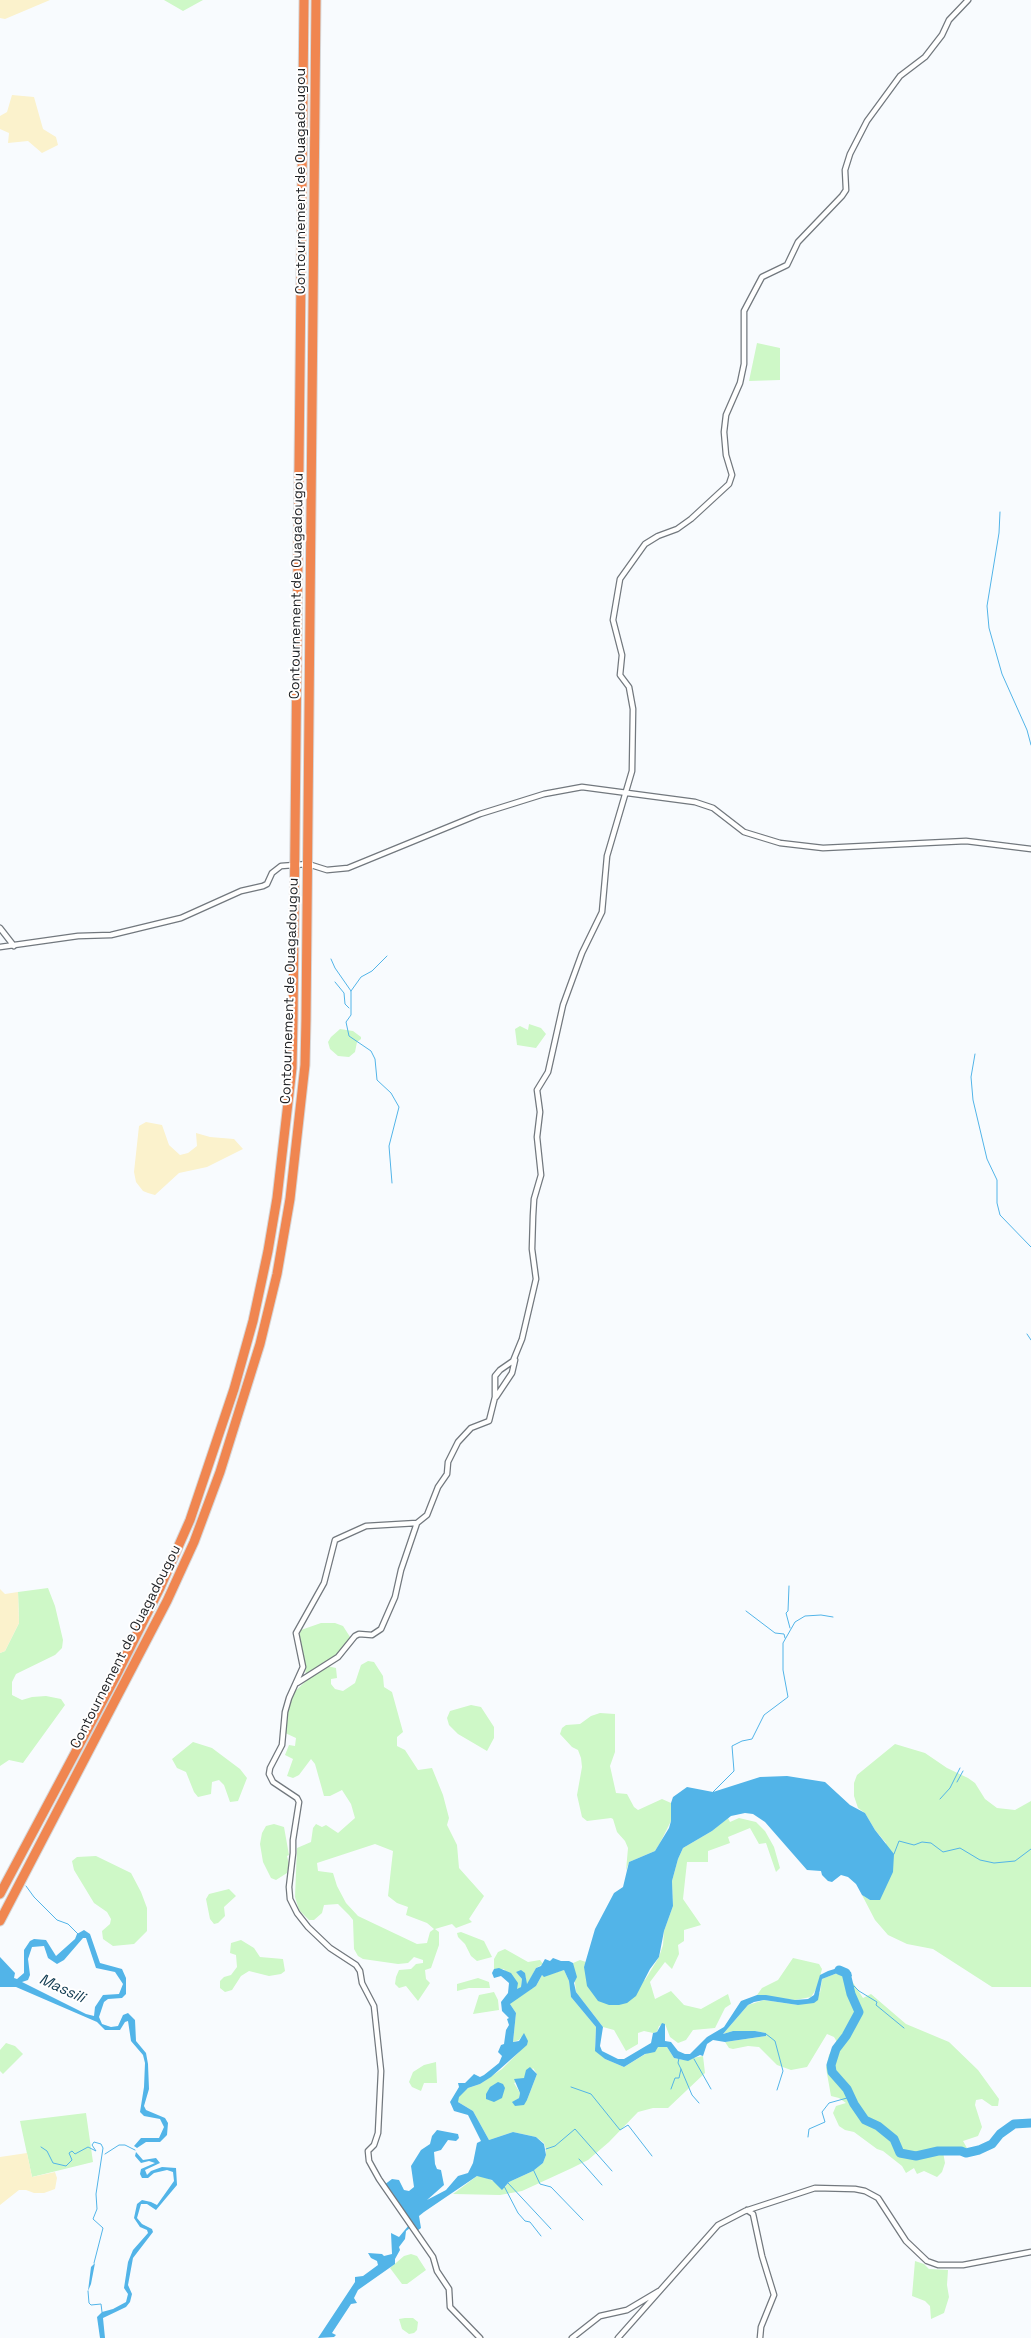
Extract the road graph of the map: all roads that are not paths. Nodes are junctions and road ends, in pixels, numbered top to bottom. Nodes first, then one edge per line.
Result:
1 (304, 0) edge
2 (316, 0) edge
3 (968, 0) edge
4 (626, 794) junction
5 (1031, 849) edge
6 (308, 864) junction
7 (295, 865) junction
8 (0, 928) edge
9 (14, 946) junction
10 (0, 948) edge
11 (516, 1356) junction
12 (494, 1400) junction
13 (417, 1523) junction
14 (296, 1684) junction
15 (0, 1894) edge
16 (0, 1921) edge
17 (747, 2210) junction
18 (1031, 2252) edge
19 (662, 2289) junction
20 (480, 2338) edge
21 (572, 2338) edge
22 (618, 2338) edge
23 (760, 2338) edge

1 - 7 highway, Contournement de Ouagadougou
2 - 6 highway, Contournement de Ouagadougou
3 - 4 street
4 - 5 street
4 - 6 street
4 - 11 street
6 - 7 street
6 - 16 highway, Contournement de Ouagadougou
7 - 9 street
7 - 15 highway, Contournement de Ouagadougou
8 - 9 street
9 - 10 street
11 - 12 street
11 - 12 street
12 - 13 street
13 - 14 street
13 - 14 street
14 - 20 street
17 - 18 street
17 - 19 street
17 - 23 street
19 - 21 street
19 - 22 street

